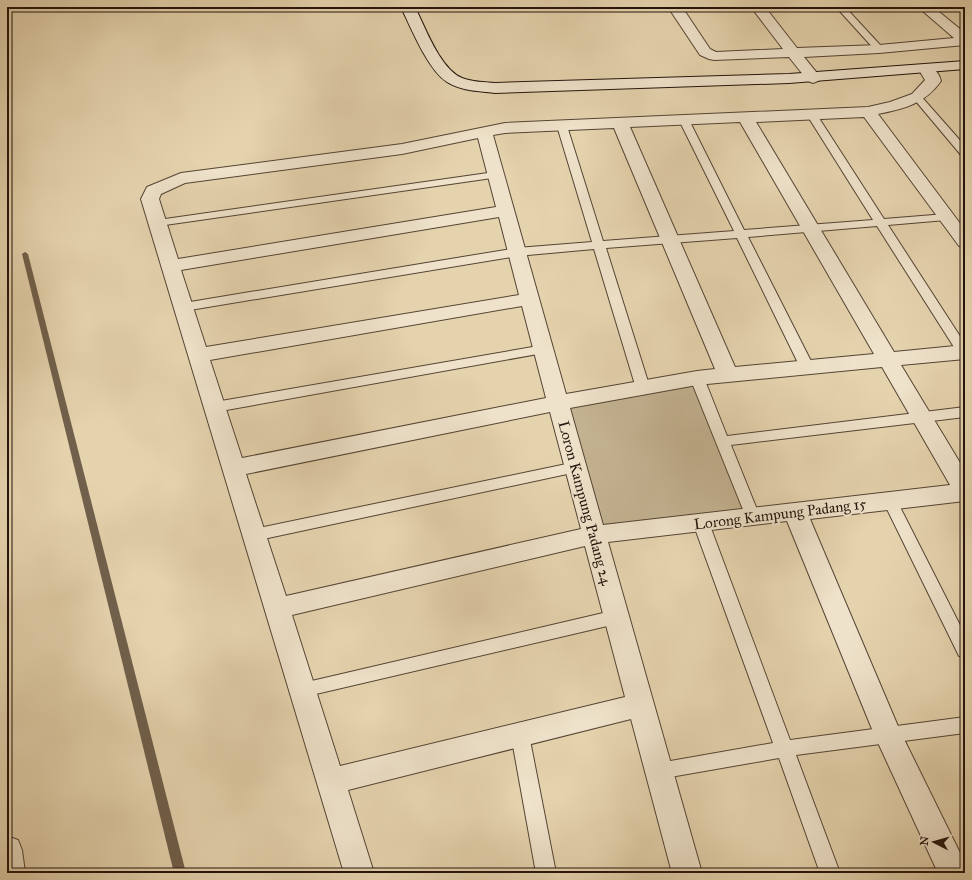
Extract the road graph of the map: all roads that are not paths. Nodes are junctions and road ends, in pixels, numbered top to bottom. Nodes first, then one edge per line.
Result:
1 (408, 7) edge
2 (675, 7) edge
3 (758, 7) edge
4 (840, 7) edge
5 (925, 7) edge
6 (965, 40) edge
7 (879, 49) junction
8 (792, 52) junction
9 (965, 65) edge
10 (926, 70) junction
11 (813, 78) junction
12 (917, 97) junction
13 (868, 112) junction
14 (812, 115) junction
15 (745, 117) junction
16 (684, 120) junction
17 (620, 123) junction
18 (562, 126) junction
19 (484, 132) junction
20 (965, 153) edge
21 (496, 175) junction
22 (505, 211) junction
23 (946, 217) junction
24 (881, 222) junction
25 (158, 223) junction
26 (810, 228) junction
27 (741, 234) junction
28 (669, 240) junction
29 (965, 242) edge
30 (599, 245) junction
31 (517, 252) junction
32 (171, 266) junction
33 (529, 299) junction
34 (184, 307) junction
35 (544, 349) junction
36 (965, 352) edge
37 (199, 355) junction
38 (887, 360) junction
39 (807, 367) junction
40 (728, 375) junction
41 (697, 378) junction
42 (643, 388) junction
43 (558, 403) junction
44 (215, 407) junction
45 (965, 412) edge
46 (921, 417) junction
47 (723, 441) junction
48 (576, 467) junction
49 (234, 468) junction
50 (965, 492) edge
51 (890, 501) junction
52 (795, 512) junction
53 (753, 517) junction
54 (701, 523) junction
55 (254, 535) junction
56 (594, 535) junction
57 (277, 608) junction
58 (616, 617) junction
59 (965, 651) edge
60 (303, 690) junction
61 (641, 705) junction
62 (965, 725) edge
63 (888, 734) junction
64 (520, 735) junction
65 (784, 749) junction
66 (659, 771) junction
67 (331, 781) junction
68 (7, 850) edge
69 (10, 873) edge
70 (359, 873) edge
71 (546, 873) edge
72 (687, 873) edge
73 (830, 873) edge
74 (954, 873) edge

1 - 11 street
2 - 8 street
3 - 8 street
4 - 7 lane
5 - 6 street
6 - 7 street
7 - 8 street
8 - 11 street
9 - 10 street
10 - 11 street
10 - 12 street
12 - 13 street
12 - 20 lane
13 - 14 street
13 - 23 street
14 - 15 street
14 - 24 lane
15 - 16 street
15 - 26 street
16 - 17 street
16 - 27 lane
17 - 18 street
17 - 28 street
18 - 19 street
18 - 30 lane
19 - 21 street, Loron Kampung Padang 24
19 - 25 street
21 - 22 street, Loron Kampung Padang 24
21 - 25 lane
22 - 31 street, Loron Kampung Padang 24
22 - 32 street
23 - 24 lane
23 - 29 street
24 - 26 lane
24 - 36 lane
25 - 32 street
26 - 27 lane
26 - 38 street
27 - 28 lane
27 - 39 lane
28 - 30 lane
28 - 40 street
30 - 31 lane
30 - 42 lane
31 - 33 street, Loron Kampung Padang 24
31 - 34 lane
32 - 34 street
33 - 35 street, Loron Kampung Padang 24
33 - 37 street
34 - 37 street
35 - 43 street, Loron Kampung Padang 24
35 - 44 lane
36 - 38 street
37 - 44 street
38 - 39 street
38 - 46 street
39 - 40 street
40 - 41 street
41 - 42 street
41 - 47 lane
42 - 43 street
43 - 48 street, Loron Kampung Padang 24
43 - 49 street
44 - 49 street
45 - 46 lane
46 - 47 lane
46 - 50 street
47 - 53 lane
48 - 55 lane
48 - 56 street, Loron Kampung Padang 24
49 - 55 street
50 - 51 street, Lorong Kampung Padang 15
51 - 52 street, Lorong Kampung Padang 15
51 - 59 lane
52 - 53 street, Lorong Kampung Padang 15
52 - 63 street
53 - 54 street, Lorong Kampung Padang 15
54 - 56 street, Lorong Kampung Padang 15
54 - 65 lane
55 - 57 street
56 - 57 street, Lorong Kampung Padang 15
56 - 58 street, Loron Kampung Padang 24
57 - 60 street
58 - 60 lane
58 - 61 street, Loron Kampung Padang 24
60 - 67 street
61 - 64 street
61 - 66 street, Loron Kampung Padang 24
62 - 63 lane
63 - 65 lane
63 - 74 street
64 - 67 street
64 - 71 lane
65 - 66 lane
65 - 73 lane
66 - 72 street, Loron Kampung Padang 24
67 - 70 street
68 - 69 street

